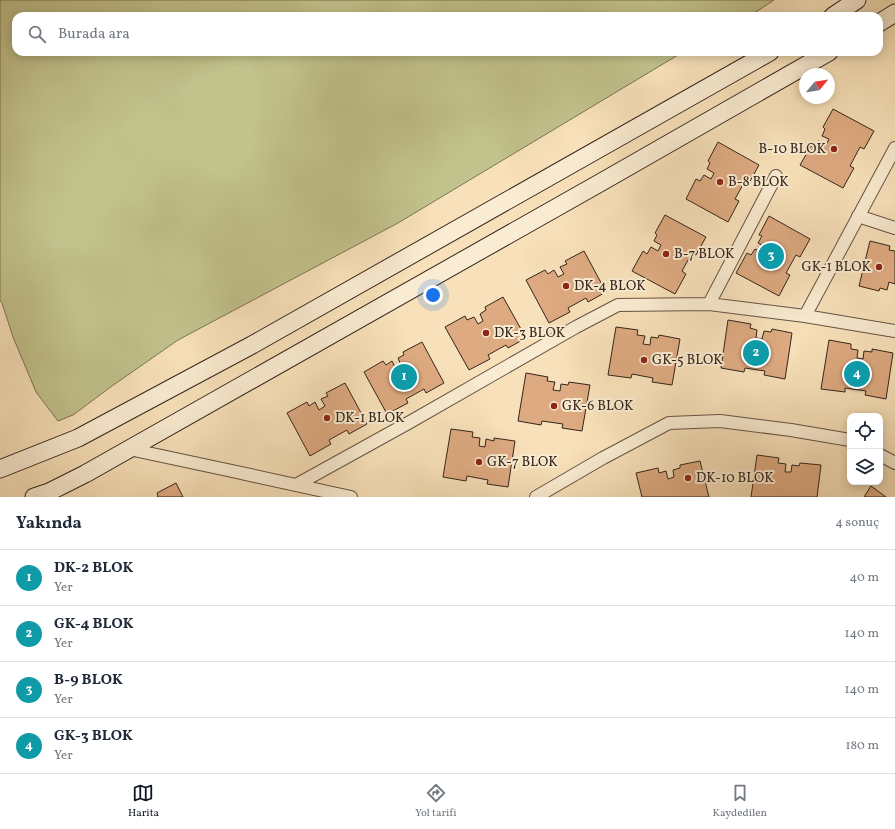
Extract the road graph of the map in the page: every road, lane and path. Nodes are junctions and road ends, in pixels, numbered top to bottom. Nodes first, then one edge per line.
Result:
1 (857, 0) edge
2 (839, 12) edge
3 (895, 14) edge
4 (883, 21) edge
5 (763, 56) edge
6 (822, 56) edge
7 (895, 148) edge
8 (776, 176) dead end
9 (858, 216) junction
10 (895, 228) edge
11 (709, 304) junction
12 (805, 316) junction
13 (895, 331) edge
14 (847, 439) edge
15 (129, 449) junction
16 (883, 457) edge
17 (895, 463) edge
18 (0, 469) edge
19 (296, 485) junction
20 (34, 497) edge
21 (351, 497) edge
22 (536, 497) edge

1 - 2 street
3 - 4 street
5 - 18 street
6 - 15 street
7 - 9 street
8 - 11 street
9 - 10 street
9 - 12 street
11 - 12 street
11 - 19 street
12 - 13 street
14 - 22 street
15 - 19 street
15 - 20 street
16 - 17 street
19 - 21 street

